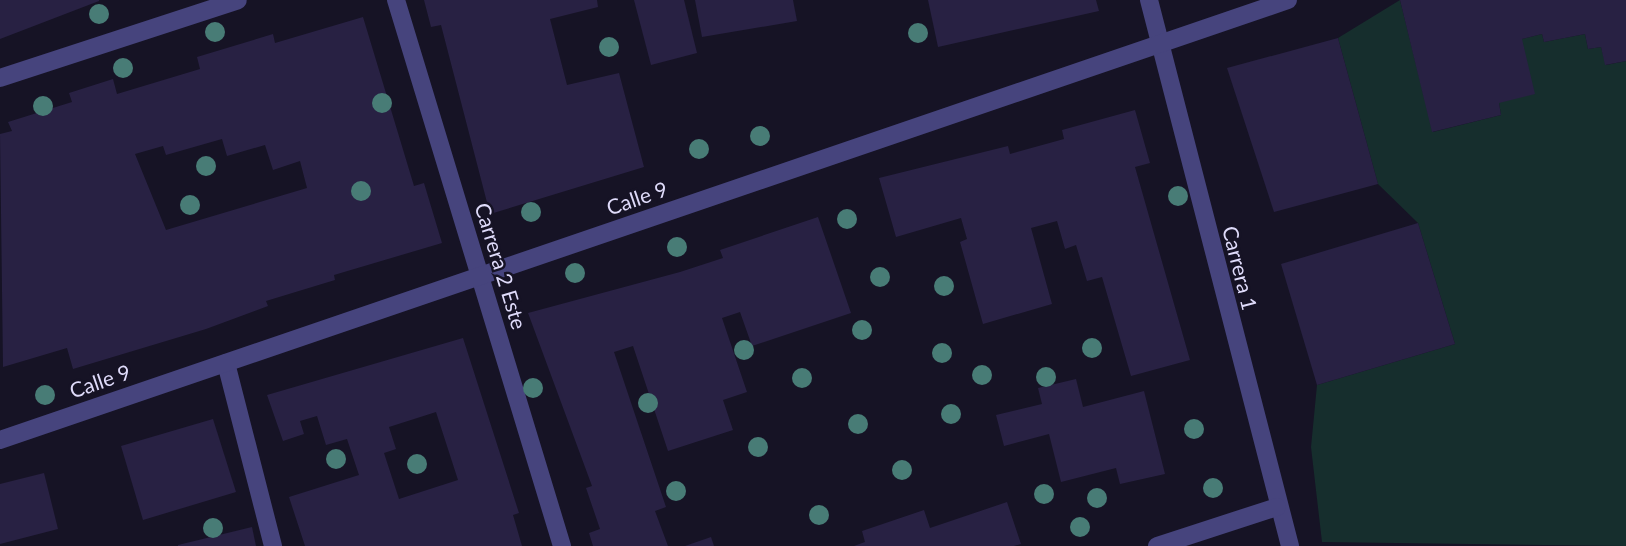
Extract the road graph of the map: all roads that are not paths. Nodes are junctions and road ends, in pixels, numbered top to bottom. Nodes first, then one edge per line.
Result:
1 (238, 0) edge
2 (396, 0) edge
3 (1149, 0) edge
4 (1288, 0) edge
5 (1161, 43) junction
6 (0, 78) edge
7 (481, 275) junction
8 (226, 363) junction
9 (0, 440) edge
10 (1277, 507) junction
11 (273, 546) edge
12 (562, 546) edge
13 (1157, 546) edge
14 (1290, 546) edge

1 - 6 street
2 - 7 street, Carrera 2 Este
3 - 5 street, Carrera 1
4 - 5 street, Calle 9
5 - 7 street, Calle 9
5 - 10 street, Carrera 1
7 - 8 street, Calle 9
7 - 12 street, Carrera 2 Este
8 - 9 street, Calle 9
8 - 11 street
10 - 13 street
10 - 14 street, Carrera 1

